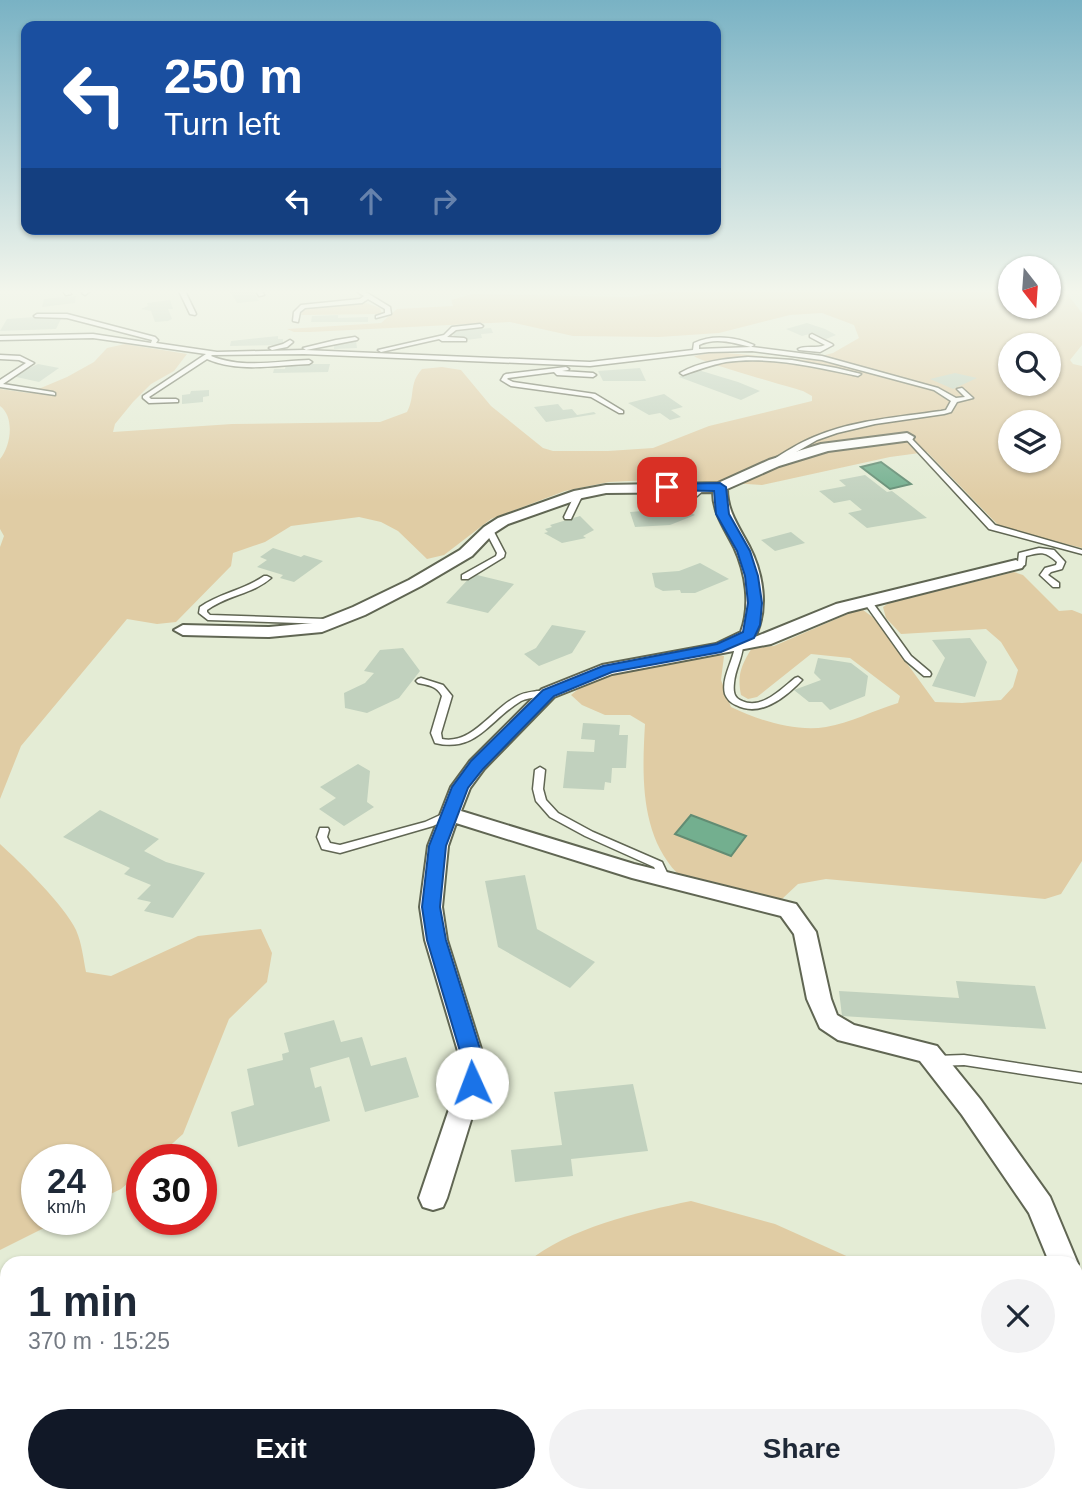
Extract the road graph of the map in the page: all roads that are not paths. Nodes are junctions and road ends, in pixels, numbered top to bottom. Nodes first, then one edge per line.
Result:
1 (27, 361) edge
2 (200, 361) edge
3 (223, 361) edge
4 (525, 361) edge
5 (616, 361) edge
6 (714, 361) edge
7 (787, 361) edge
8 (833, 361) edge
9 (309, 362) dead end
10 (590, 364) junction
11 (546, 370) junction
12 (683, 373) dead end
13 (593, 376) dead end
14 (893, 377) junction
15 (0, 384) edge
16 (960, 389) dead end
17 (52, 394) dead end
18 (956, 400) junction
19 (176, 401) dead end
20 (621, 412) dead end
21 (907, 437) joint
22 (774, 463) junction
23 (712, 487) junction
24 (579, 494) junction
25 (683, 504) dead end
26 (568, 517) dead end
27 (489, 530) junction
28 (1082, 552) edge
29 (1016, 565) joint
30 (465, 577) dead end
31 (267, 578) dead end
32 (1056, 585) dead end
33 (867, 601) junction
34 (336, 621) junction
35 (183, 630) dead end
36 (730, 647) junction
37 (927, 674) dead end
38 (798, 680) dead end
39 (421, 681) dead end
40 (548, 693) junction
41 (540, 770) dead end
42 (449, 814) junction
43 (324, 830) dead end
44 (666, 879) junction
45 (935, 1061) junction
46 (1082, 1078) edge
47 (433, 1198) dead end
48 (1061, 1256) edge

1 - 15 lane
2 - 19 lane
3 - 9 lane
4 - 10 lane
5 - 10 lane
6 - 12 lane
7 - 14 lane
8 - 14 lane
10 - 11 lane
11 - 13 lane
11 - 20 lane
14 - 18 lane
15 - 17 lane
16 - 18 lane
18 - 22 lane
21 - 22 street
21 - 28 lane
22 - 23 street
23 - 24 street
23 - 25 lane
23 - 36 street
24 - 26 lane
24 - 27 street
27 - 30 lane
27 - 34 street
29 - 32 lane
29 - 33 street
31 - 34 lane
33 - 36 street
33 - 37 lane
34 - 35 street
36 - 38 lane
36 - 40 street
39 - 40 lane
40 - 42 street
41 - 44 lane
42 - 43 lane
42 - 44 street
42 - 47 street
44 - 45 street
45 - 46 lane
45 - 48 street

